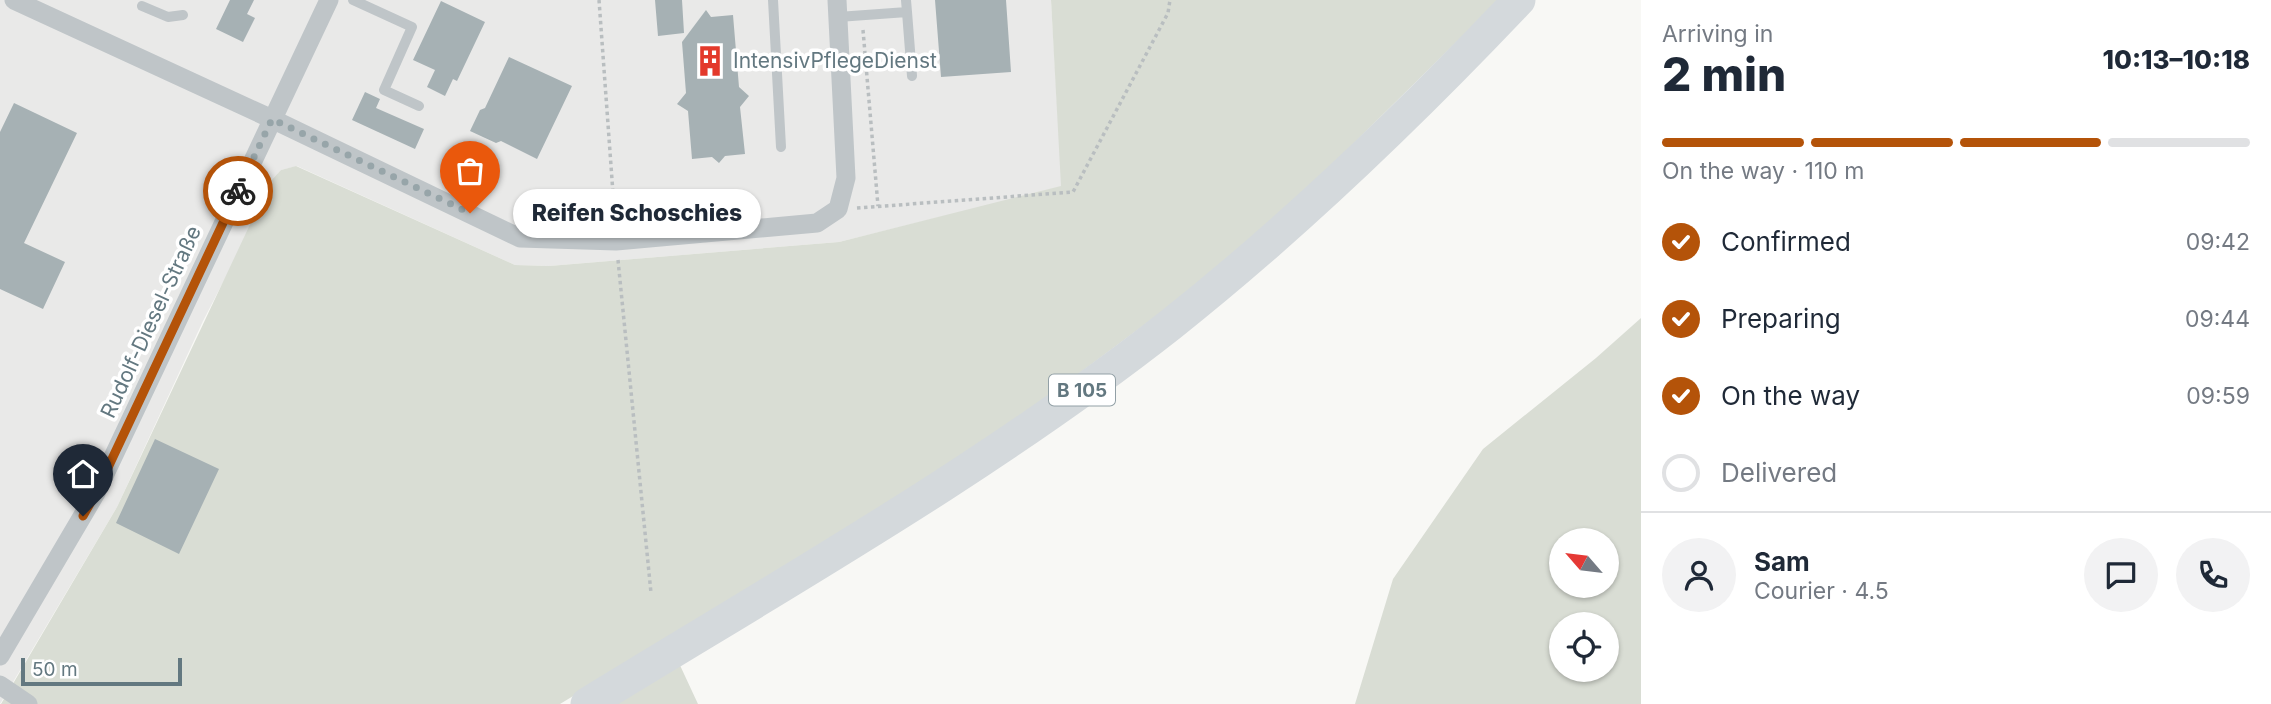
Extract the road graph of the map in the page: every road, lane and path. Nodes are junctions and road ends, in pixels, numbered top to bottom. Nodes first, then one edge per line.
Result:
1 (14, 0) edge
2 (329, 0) edge
3 (353, 0) edge
4 (599, 0) edge
5 (774, 0) edge
6 (906, 0) edge
7 (1170, 0) edge
8 (1519, 0) edge
9 (40, 5) edge
10 (142, 6) dead end
11 (837, 8) edge
12 (907, 12) junction
13 (183, 15) dead end
14 (861, 15) junction
15 (912, 76) dead end
16 (419, 106) dead end
17 (272, 119) junction
18 (781, 147) dead end
19 (878, 206) junction
20 (838, 209) junction
21 (616, 241) junction
22 (651, 593) dead end
23 (0, 656) edge
24 (0, 685) edge
25 (28, 704) edge
26 (587, 704) edge

1 - 9 street
2 - 17 street, Rudolf-Diesel-Straße
3 - 16 lane
4 - 21 path
5 - 18 lane
6 - 12 lane
7 - 19 path
8 - 26 highway, B 105
9 - 17 street
10 - 13 lane
11 - 14 lane
11 - 20 street
12 - 14 lane
12 - 15 lane
14 - 19 path
17 - 21 street
17 - 23 street, Rudolf-Diesel-Straße
19 - 20 path
20 - 21 street
21 - 22 path
24 - 25 street

